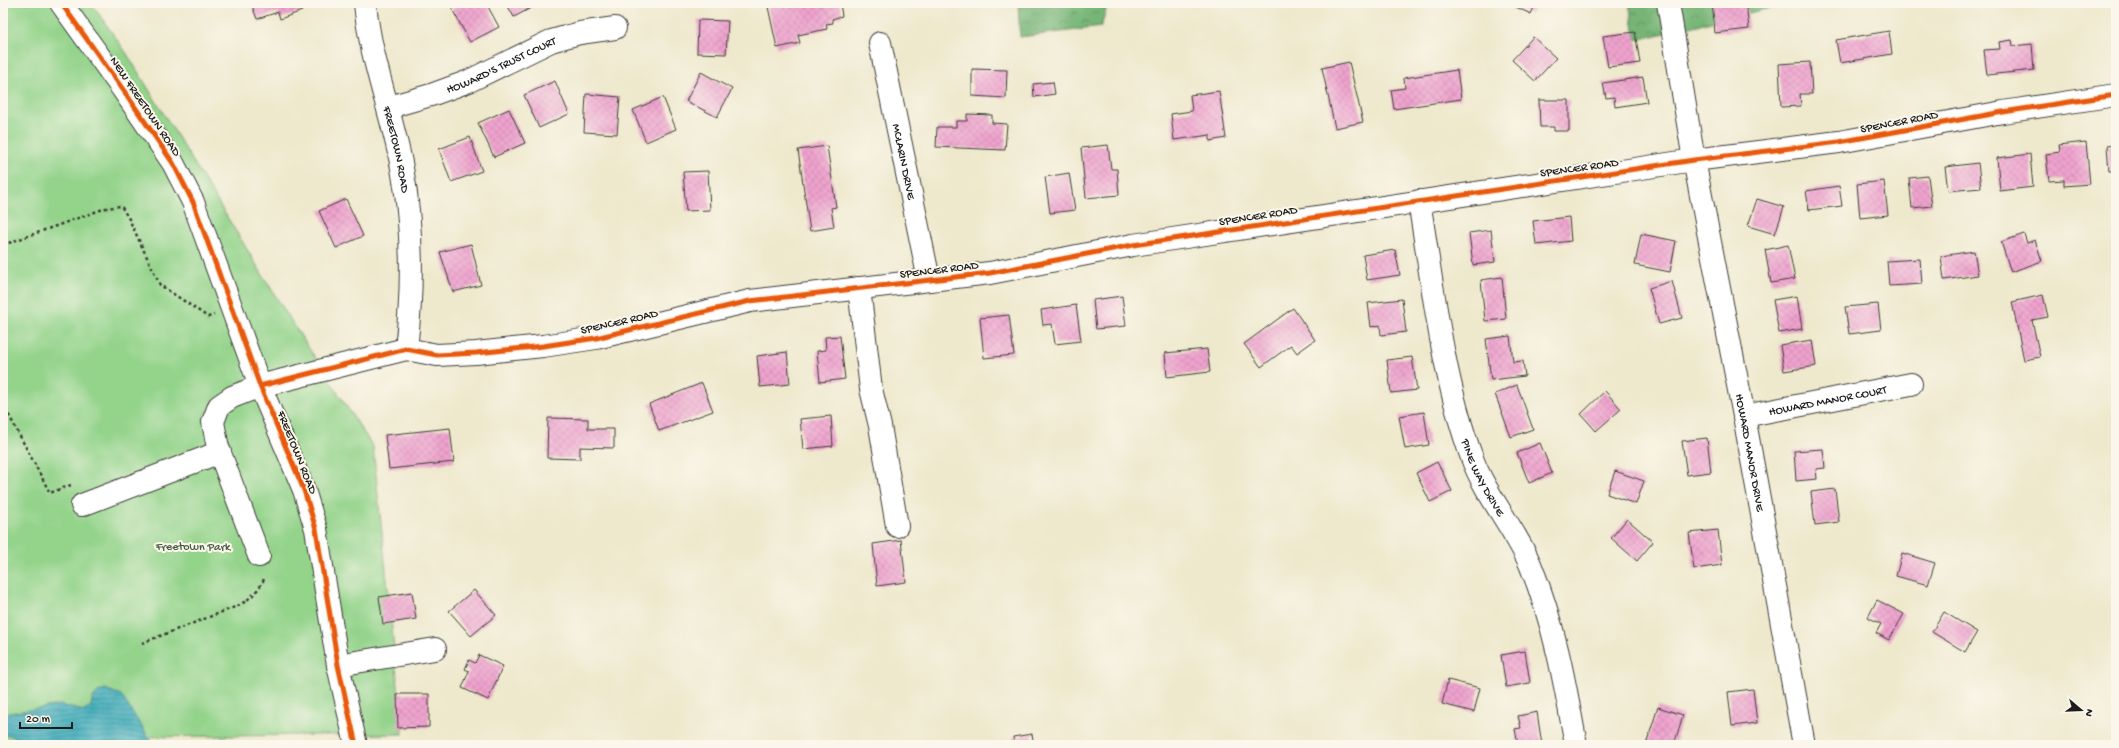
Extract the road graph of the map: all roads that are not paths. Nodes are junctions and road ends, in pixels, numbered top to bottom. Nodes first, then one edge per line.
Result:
1 (61, 3) edge
2 (365, 3) edge
3 (1668, 3) edge
4 (615, 28) dead end
5 (880, 43) dead end
6 (2116, 96) edge
7 (389, 107) junction
8 (1694, 160) junction
9 (1419, 201) junction
10 (929, 280) junction
11 (858, 288) junction
12 (406, 349) junction
13 (1910, 384) dead end
14 (260, 386) junction
15 (1744, 416) junction
16 (220, 452) junction
17 (82, 506) dead end
18 (896, 526) dead end
19 (259, 556) dead end
20 (435, 649) dead end
21 (338, 665) junction
22 (356, 745) edge
23 (1576, 745) edge
24 (1804, 745) edge

1 - 14 street, NEW FREETOWN ROAD
2 - 7 street, FREETOWN ROAD
3 - 8 street, HOWARD MANOR DRIVE
4 - 7 street, HOWARD'S TRUST COURT
5 - 10 street, MCLARIN DRIVE
6 - 8 street, SPENCER ROAD
7 - 12 street, FREETOWN ROAD
8 - 9 street, SPENCER ROAD
8 - 15 street, HOWARD MANOR DRIVE
9 - 10 street, SPENCER ROAD
9 - 23 street, PINE WAY DRIVE
10 - 11 street, SPENCER ROAD
11 - 12 street, SPENCER ROAD
11 - 18 street
12 - 14 street
13 - 15 street, HOWARD MANOR COURT
14 - 16 street
14 - 21 street, FREETOWN ROAD
15 - 24 street, HOWARD MANOR DRIVE
16 - 17 street
16 - 19 street
20 - 21 street
21 - 22 street, FREETOWN ROAD

